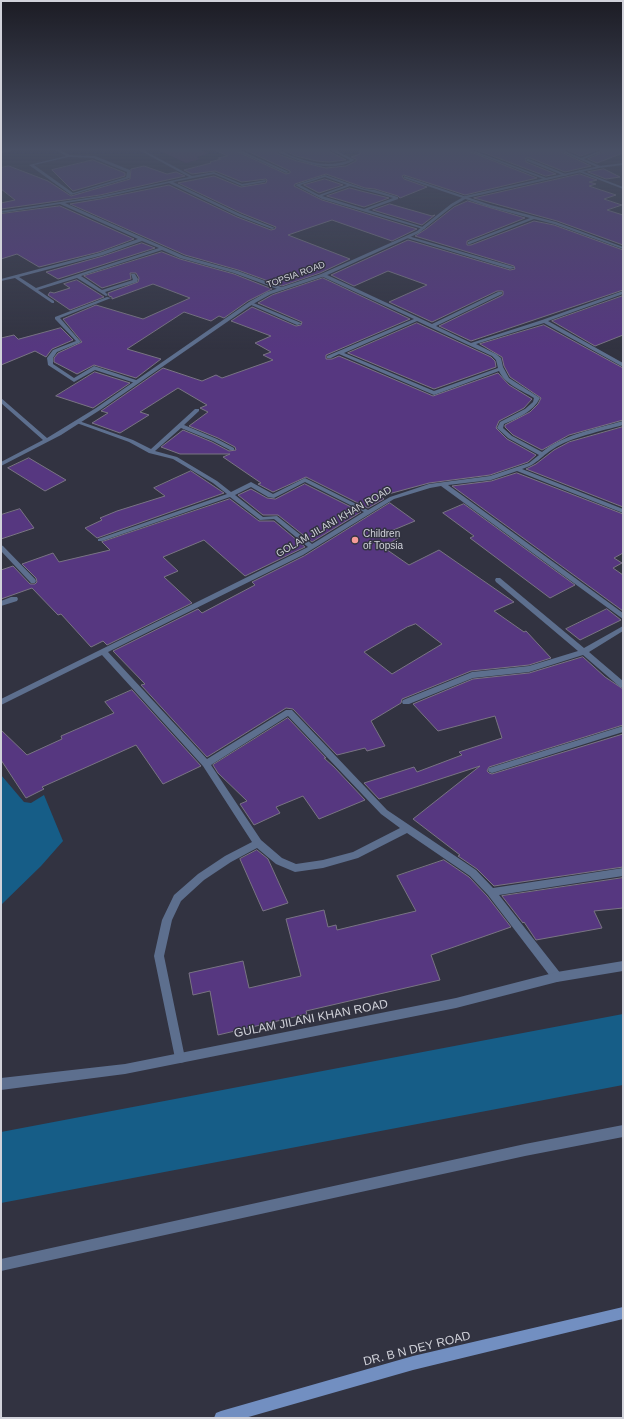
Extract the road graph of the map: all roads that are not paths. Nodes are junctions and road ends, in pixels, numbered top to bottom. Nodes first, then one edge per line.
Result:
1 (91, 216) edge
2 (242, 216) edge
3 (385, 216) edge
4 (438, 216) edge
5 (526, 216) edge
6 (532, 218) junction
7 (273, 228) dead end
8 (424, 228) junction
9 (408, 237) junction
10 (142, 239) junction
11 (469, 243) dead end
12 (163, 248) junction
13 (623, 248) edge
14 (512, 268) dead end
15 (133, 275) dead end
16 (323, 275) junction
17 (15, 276) junction
18 (79, 277) junction
19 (1, 280) edge
20 (282, 289) junction
21 (35, 290) junction
22 (101, 292) junction
23 (623, 292) edge
24 (500, 293) dead end
25 (52, 302) dead end
26 (251, 302) junction
27 (418, 319) junction
28 (544, 321) junction
29 (299, 324) dead end
30 (433, 326) junction
31 (472, 344) junction
32 (340, 353) junction
33 (329, 357) dead end
34 (623, 365) edge
35 (500, 368) junction
36 (137, 382) junction
37 (1, 400) edge
38 (197, 410) dead end
39 (77, 422) junction
40 (623, 423) edge
41 (180, 426) junction
42 (46, 440) junction
43 (232, 449) dead end
44 (152, 452) junction
45 (542, 454) junction
46 (1, 464) edge
47 (517, 469) junction
48 (442, 484) junction
49 (230, 495) junction
50 (623, 511) edge
51 (368, 512) junction
52 (100, 540) dead end
53 (312, 546) junction
54 (1, 548) edge
55 (498, 580) dead end
56 (33, 581) dead end
57 (14, 599) dead end
58 (1, 604) edge
59 (623, 617) edge
60 (623, 628) edge
61 (103, 652) junction
62 (584, 652) junction
63 (623, 675) edge
64 (615, 679) junction
65 (623, 685) edge
66 (1, 702) edge
67 (406, 702) dead end
68 (623, 729) edge
69 (206, 764) junction
70 (492, 770) dead end
71 (408, 828) junction
72 (258, 843) junction
73 (623, 872) edge
74 (491, 892) junction
75 (623, 966) edge
76 (557, 977) junction
77 (180, 1058) junction
78 (1, 1084) edge
79 (623, 1131) edge
80 (1, 1265) edge
81 (623, 1313) edge
82 (221, 1418) edge

1 - 10 street
2 - 7 street
3 - 8 street
4 - 8 street, TOPSIA ROAD
5 - 6 street
6 - 11 street
6 - 13 street
8 - 9 street, TOPSIA ROAD
9 - 14 street
9 - 16 street, TOPSIA ROAD
10 - 12 street
10 - 17 street
12 - 18 street
12 - 20 street
15 - 22 street
16 - 20 street, TOPSIA ROAD
16 - 27 street
17 - 19 street
17 - 21 street
18 - 21 street
18 - 22 street
20 - 26 street, TOPSIA ROAD
21 - 25 street
22 - 36 street
23 - 28 street
24 - 30 street
26 - 29 street
26 - 36 street, TOPSIA ROAD
27 - 30 street
27 - 32 street
28 - 31 street
28 - 34 street
30 - 31 street
31 - 35 street
32 - 33 street
32 - 35 street
35 - 45 street
36 - 39 street, TOPSIA ROAD
37 - 42 street
38 - 41 street
39 - 42 street, TOPSIA ROAD
39 - 44 street
40 - 45 street, GOLAM JILANI KHAN ROAD
41 - 43 street
41 - 44 street
42 - 46 street, TOPSIA ROAD
44 - 49 street
45 - 47 street, GOLAM JILANI KHAN ROAD
47 - 48 street, GOLAM JILANI KHAN ROAD
47 - 50 street
48 - 51 street, GOLAM JILANI KHAN ROAD
48 - 59 street
49 - 51 street
49 - 52 street
49 - 53 street
51 - 53 street, GOLAM JILANI KHAN ROAD
53 - 61 street, GOLAM JILANI KHAN ROAD
54 - 56 street
55 - 62 street
57 - 58 street
60 - 62 street
61 - 66 street, GOLAM JILANI KHAN ROAD
61 - 69 street
62 - 64 street
62 - 67 street
63 - 64 street
64 - 65 street
68 - 70 street
69 - 71 street
69 - 72 street
71 - 72 street
71 - 74 street
72 - 77 street
73 - 74 street
74 - 76 street
75 - 76 street, GULAM JILANI KHAN ROAD
76 - 77 street, GULAM JILANI KHAN ROAD
77 - 78 street, GULAM JILANI KHAN ROAD
79 - 80 street
81 - 82 main road, DR. B N DEY ROAD

